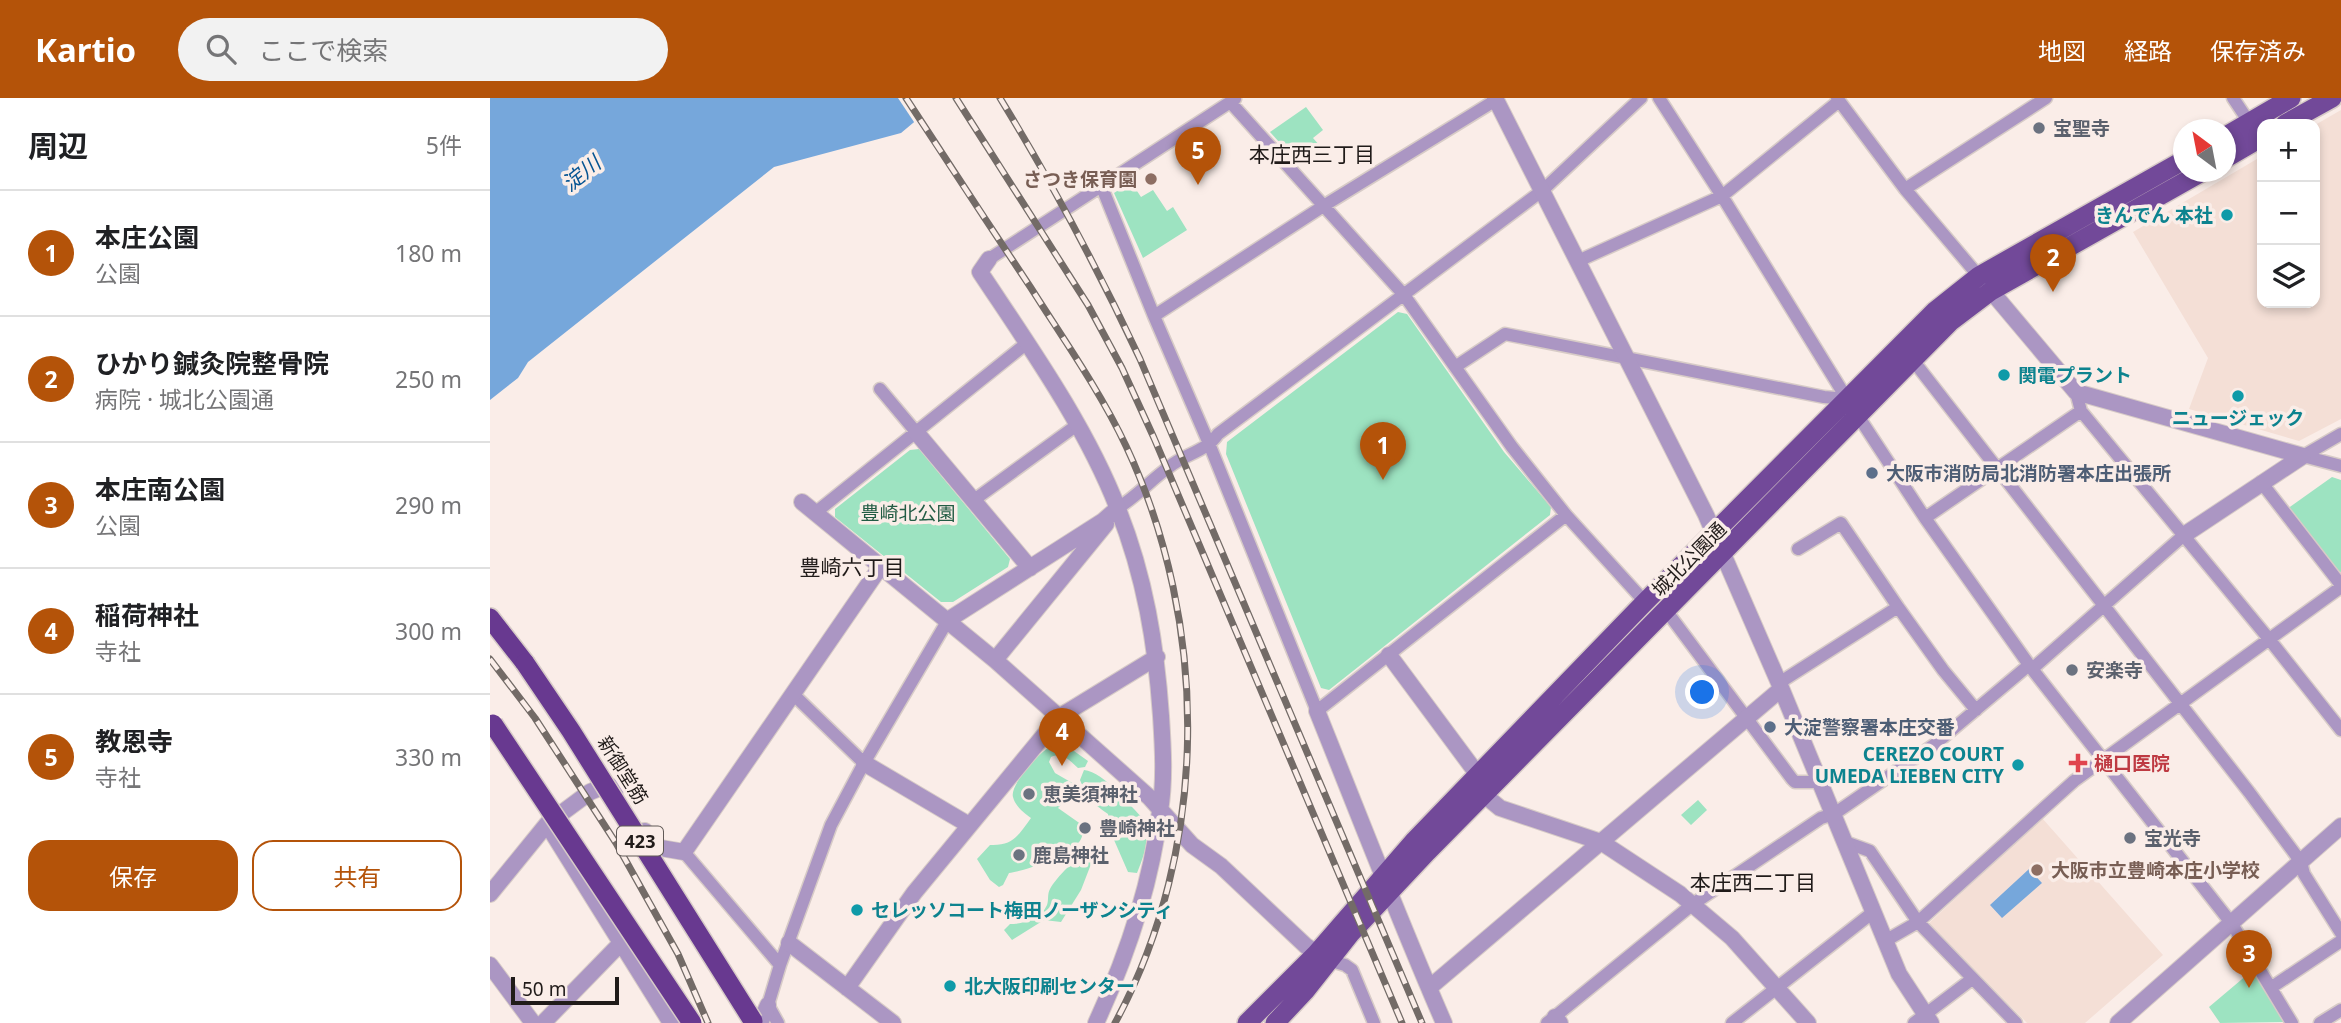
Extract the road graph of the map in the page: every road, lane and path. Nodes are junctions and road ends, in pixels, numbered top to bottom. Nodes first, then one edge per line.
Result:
1 (1641, 98) edge
2 (1659, 98) edge
3 (2046, 98) edge
4 (2233, 98) edge
5 (2291, 98) edge
6 (2332, 98) edge
7 (1495, 99) edge
8 (1838, 99) edge
9 (1234, 100) edge
10 (2294, 119) edge
11 (2256, 130) edge
12 (2236, 134) edge
13 (2236, 148) edge
14 (2173, 166) edge
15 (2183, 182) edge
16 (1101, 185) junction
17 (1905, 189) junction
18 (1543, 190) junction
19 (1722, 195) junction
20 (1325, 205) junction
21 (1578, 261) junction
22 (984, 265) joint
23 (1985, 284) junction
24 (1404, 295) junction
25 (1154, 316) junction
26 (1027, 343) junction
27 (1626, 359) junction
28 (1912, 359) junction
29 (1455, 367) junction
30 (880, 389) dead end
31 (2076, 392) junction
32 (1852, 406) junction
33 (2081, 411) junction
34 (1077, 425) junction
35 (916, 432) junction
36 (2341, 433) edge
37 (1210, 446) junction
38 (2303, 456) junction
39 (2341, 466) edge
40 (1997, 468) junction
41 (2262, 482) junction
42 (974, 500) junction
43 (802, 502) dead end
44 (1118, 508) junction
45 (816, 513) junction
46 (1566, 515) junction
47 (1925, 519) junction
48 (1714, 534) junction
49 (2184, 535) junction
50 (1798, 549) dead end
51 (1722, 552) junction
52 (881, 566) junction
53 (1030, 568) junction
54 (2341, 586) edge
55 (1645, 602) junction
56 (2105, 606) junction
57 (1898, 607) junction
58 (1665, 609) junction
59 (490, 618) edge
60 (947, 620) junction
61 (2269, 639) junction
62 (1389, 655) junction
63 (1157, 657) junction
64 (995, 660) junction
65 (2031, 667) junction
66 (1780, 686) junction
67 (793, 694) junction
68 (2180, 702) junction
69 (1976, 710) junction
70 (1317, 711) junction
71 (1059, 717) junction
72 (490, 719) edge
73 (1746, 719) junction
74 (2341, 730) edge
75 (2104, 760) junction
76 (864, 763) junction
77 (1478, 775) junction
78 (1820, 782) junction
79 (1483, 794) junction
80 (1161, 810) junction
81 (1834, 814) junction
82 (547, 824) junction
83 (969, 825) junction
84 (2341, 826) edge
85 (1601, 842) junction
86 (1845, 842) junction
87 (684, 852) junction
88 (2301, 862) junction
89 (1386, 884) junction
90 (490, 894) edge
91 (1693, 904) junction
92 (1872, 913) junction
93 (1918, 922) junction
94 (2232, 924) junction
95 (2341, 933) edge
96 (1885, 941) junction
97 (2341, 941) edge
98 (621, 943) junction
99 (789, 943) junction
100 (1322, 957) junction
101 (490, 965) edge
102 (780, 965) junction
103 (1972, 979) junction
104 (2272, 987) junction
105 (847, 988) junction
106 (1429, 988) junction
107 (1778, 988) junction
108 (768, 1005) junction
109 (2341, 1010) edge
110 (1923, 1020) edge
111 (1280, 1021) edge
112 (1554, 1021) edge
113 (533, 1023) edge
114 (543, 1023) edge
115 (670, 1023) edge
116 (691, 1023) edge
117 (756, 1023) edge
118 (778, 1023) edge
119 (892, 1023) edge
120 (1096, 1023) edge
121 (1248, 1023) edge
122 (1374, 1023) edge
123 (1444, 1023) edge
124 (1732, 1023) edge
125 (1808, 1023) edge
126 (2016, 1023) edge
127 (2118, 1023) edge
128 (2292, 1023) edge
129 (2320, 1023) edge

1 - 18 street
2 - 19 street
3 - 17 street
4 - 11 street
5 - 11 main road
6 - 10 main road
7 - 18 street
7 - 20 street
8 - 17 street
8 - 19 street
9 - 16 street
9 - 20 street
11 - 12 main road
11 - 13 main road
14 - 23 main road, 城北公園通
15 - 23 main road, 城北公園通
16 - 22 street
16 - 25 street
17 - 23 street
18 - 21 street
18 - 24 street
19 - 21 street
19 - 32 street
20 - 24 street
20 - 25 street
21 - 27 street
22 - 26 street
23 - 28 main road, 城北公園通
23 - 31 street
23 - 32 main road, 城北公園通
24 - 29 street
24 - 37 street
25 - 37 street
26 - 34 street
26 - 35 street
27 - 29 street
27 - 32 street
27 - 48 street
28 - 32 main road, 城北公園通
28 - 40 street
29 - 46 street
30 - 35 street
31 - 33 street
31 - 38 street
32 - 47 street
32 - 48 main road, 城北公園通
32 - 51 main road, 城北公園通
33 - 40 street
33 - 49 street
34 - 42 street
34 - 44 street
35 - 42 street
35 - 45 street
36 - 38 street
37 - 44 street
37 - 70 street
38 - 39 street
38 - 41 street
40 - 47 street
40 - 56 street
41 - 49 street
41 - 54 street
42 - 53 street
43 - 45 street
44 - 53 street
44 - 63 street
44 - 64 street
45 - 52 street
46 - 55 street
46 - 62 street
47 - 65 street
48 - 51 street
48 - 55 main road, 城北公園通
49 - 56 street
49 - 61 street
50 - 57 street
51 - 58 main road, 城北公園通
51 - 66 street
52 - 60 street
52 - 67 street
53 - 60 street
54 - 61 street
55 - 77 main road, 城北公園通
56 - 65 street
56 - 68 street
57 - 66 street
57 - 69 street
58 - 73 street
58 - 79 main road, 城北公園通
59 - 117 highway, 新御堂筋 / 423, bridge
60 - 64 street
60 - 76 street
61 - 68 street
61 - 74 street
62 - 70 street
62 - 77 street
63 - 71 street
63 - 80 street
64 - 71 street
65 - 69 street
65 - 75 street
66 - 73 street
66 - 78 street
67 - 76 street
67 - 87 street
68 - 75 street
68 - 88 street
69 - 81 street
70 - 89 street
71 - 80 street
71 - 83 street
72 - 116 highway, bridge
73 - 78 street
73 - 85 street
75 - 93 street
75 - 94 street
76 - 83 street
76 - 99 street
77 - 89 main road, 城北公園通
78 - 81 street
79 - 85 street
79 - 89 main road, 城北公園通
80 - 100 street
80 - 120 street
81 - 86 street
81 - 91 street
82 - 87 street
82 - 90 street
82 - 98 street
83 - 105 street
84 - 88 street
85 - 91 street
85 - 106 street
86 - 92 street
86 - 93 street
87 - 102 street
88 - 94 street
88 - 95 street
89 - 100 main road, 城北公園通
89 - 106 street
91 - 107 street
91 - 112 street
92 - 96 street
92 - 107 street
93 - 96 street
93 - 103 street
94 - 104 street
94 - 127 street
96 - 110 street
97 - 104 street
98 - 114 street
98 - 115 street
99 - 102 street
99 - 105 street
100 - 111 main road, 城北公園通
100 - 121 main road, 城北公園通
100 - 122 street
101 - 113 street
102 - 108 street
103 - 110 street
103 - 126 street
104 - 128 street
105 - 119 street
106 - 123 street
107 - 124 street
107 - 125 street
108 - 117 street
108 - 118 street
109 - 129 street

